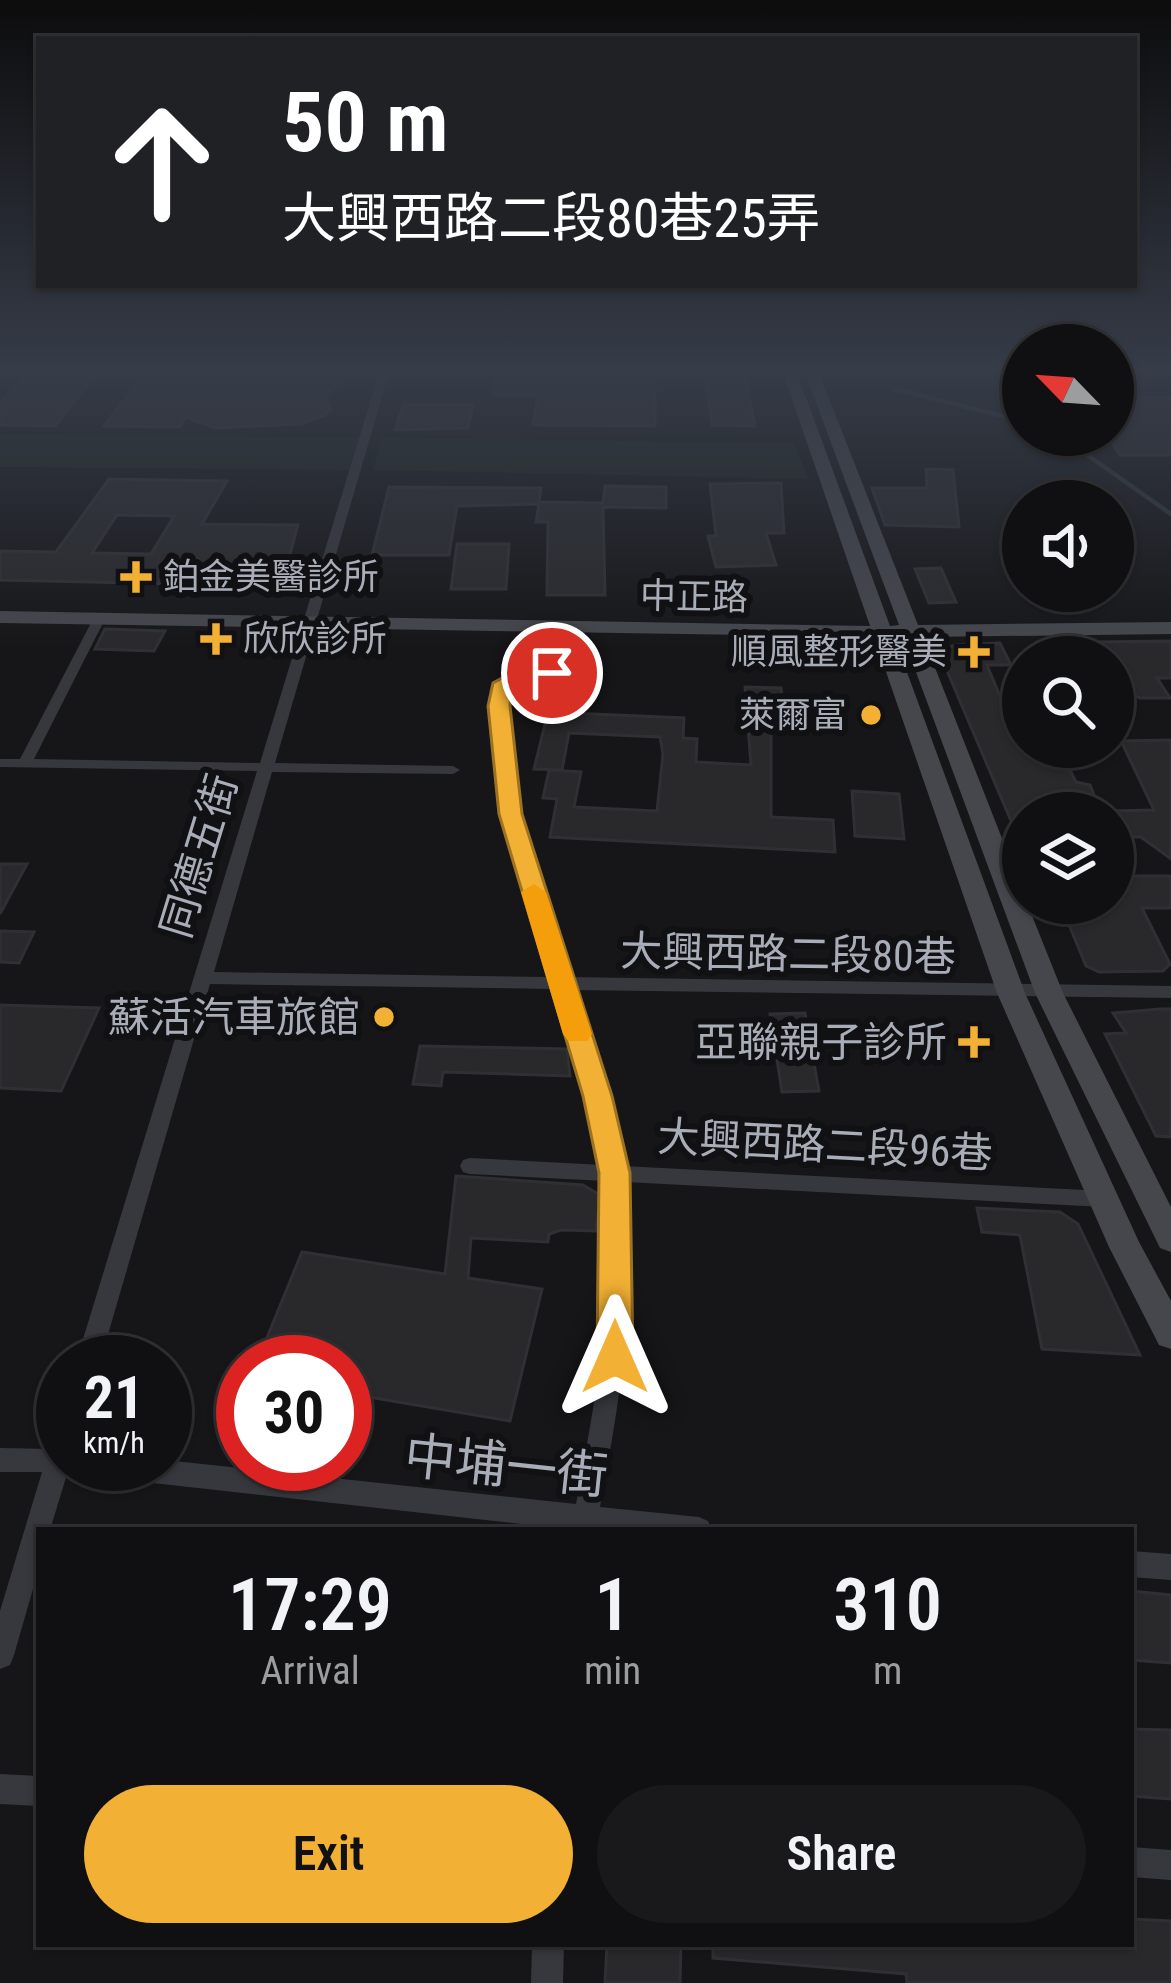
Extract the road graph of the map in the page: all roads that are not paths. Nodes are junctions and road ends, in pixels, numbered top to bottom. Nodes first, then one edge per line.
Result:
1 (356, 466) edge
2 (822, 466) edge
3 (847, 466) edge
4 (0, 602) edge
5 (1171, 613) edge
6 (312, 615) junction
7 (0, 616) edge
8 (99, 619) junction
9 (877, 624) junction
10 (907, 624) junction
11 (1171, 628) edge
12 (552, 673) dead end
13 (0, 763) edge
14 (25, 763) junction
15 (265, 770) junction
16 (453, 770) dead end
17 (203, 978) junction
18 (562, 987) junction
19 (1171, 992) edge
20 (1049, 993) junction
21 (1011, 994) junction
22 (470, 1166) dead end
23 (614, 1173) junction
24 (1103, 1198) junction
25 (1171, 1239) edge
26 (1171, 1334) edge
27 (96, 1335) edge
28 (36, 1458) edge
29 (0, 1460) edge
30 (192, 1476) edge
31 (51, 1491) edge
32 (585, 1521) junction
33 (40, 1527) edge
34 (661, 1527) edge
35 (36, 1539) edge
36 (1134, 1564) edge
37 (1171, 1567) edge
38 (0, 1655) edge
39 (0, 1789) edge
40 (36, 1792) edge
41 (1134, 1862) edge
42 (1171, 1864) edge
43 (548, 1947) edge
44 (547, 1983) edge

1 - 6 street, 同德五街
2 - 9 street
3 - 10 street
4 - 6 street, 中正路
5 - 10 street, 中正路
6 - 8 street, 中正路
6 - 9 street, 中正路
6 - 15 street, 同德五街
7 - 8 street, 中正路
8 - 14 street
9 - 10 street, 中正路
9 - 21 street
10 - 11 street, 中正路
10 - 20 street
12 - 18 street
13 - 14 street
14 - 15 street
15 - 16 street
15 - 17 street, 同德五街
17 - 18 street, 大興西路二段80巷
17 - 27 street, 同德五街
18 - 21 street, 大興西路二段80巷
18 - 23 street
19 - 20 street, 大興西路二段80巷
20 - 21 street, 大興西路二段80巷
20 - 25 street
21 - 24 street
22 - 23 street, 大興西路二段96巷
23 - 24 street, 大興西路二段96巷
23 - 32 street
24 - 26 street
28 - 29 street
30 - 32 street, 中埔一街
31 - 33 street
32 - 34 street, 中埔一街
35 - 38 street
36 - 37 street
39 - 40 street
41 - 42 street
43 - 44 street

